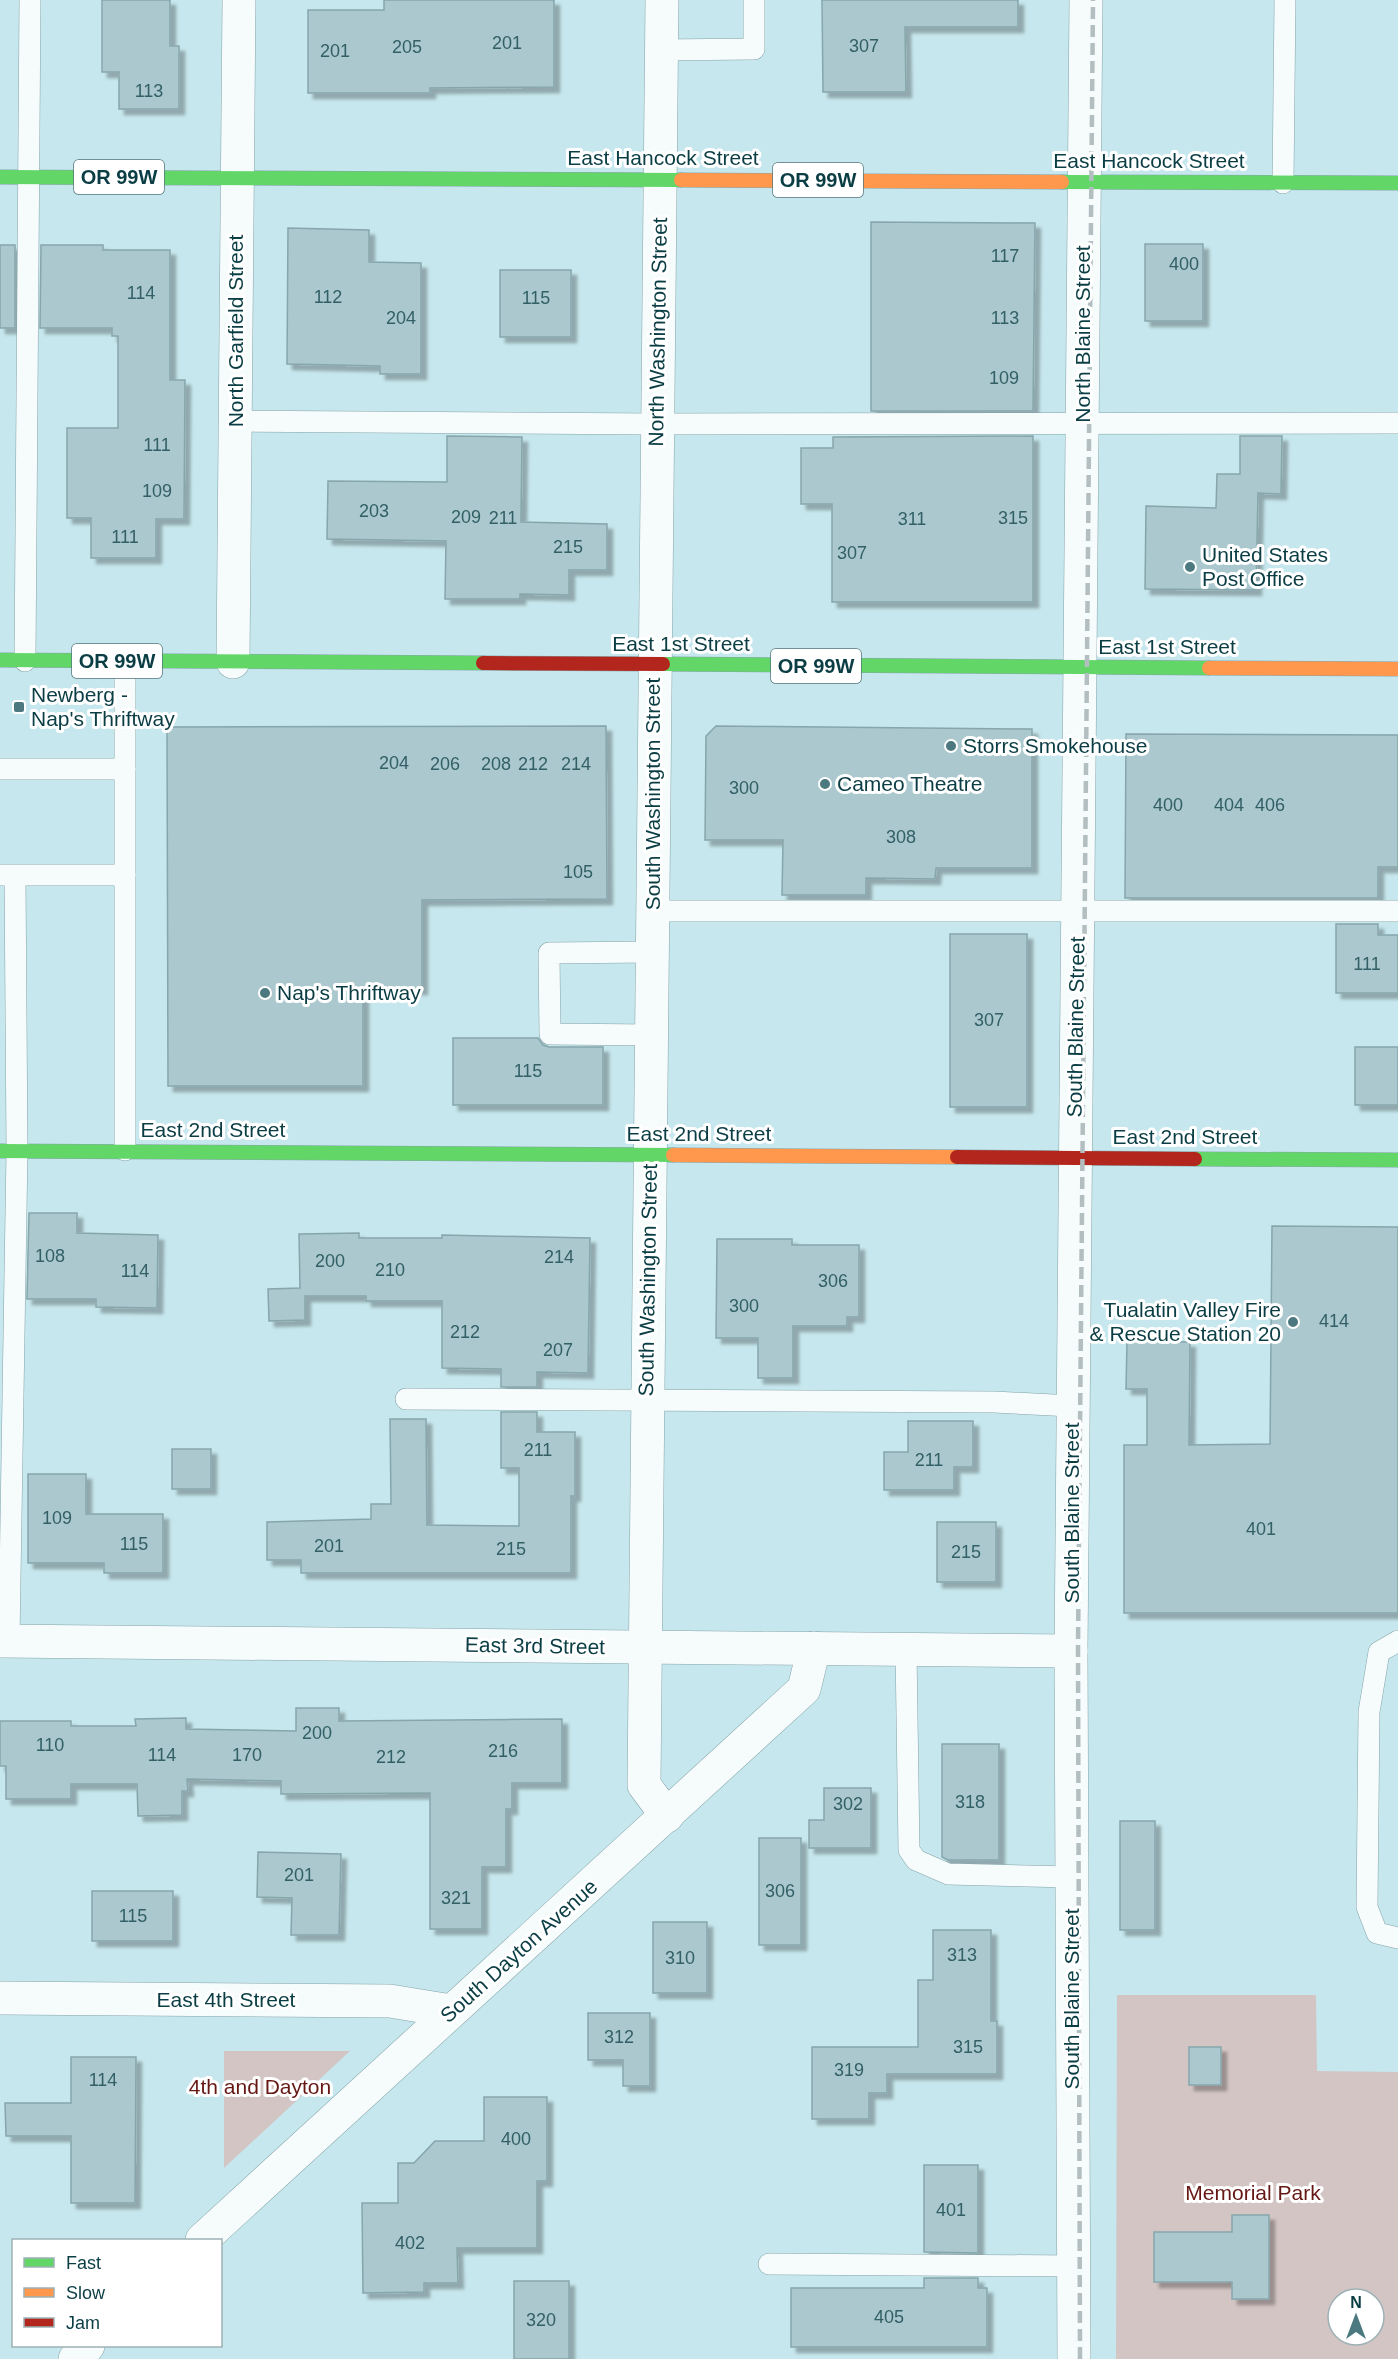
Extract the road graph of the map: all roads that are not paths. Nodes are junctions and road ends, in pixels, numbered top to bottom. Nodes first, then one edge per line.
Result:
1 (30, 0) edge
2 (238, 0) edge
3 (662, 0) edge
4 (754, 0) edge
5 (1086, 0) edge
6 (1285, 0) edge
7 (662, 50) junction
8 (0, 177) edge
9 (28, 177) junction
10 (237, 178) junction
11 (660, 180) junction
12 (1084, 182) junction
13 (1283, 183) junction
14 (1398, 183) edge
15 (235, 421) junction
16 (1083, 421) junction
17 (1398, 423) edge
18 (657, 424) junction
19 (0, 660) edge
20 (24, 661) junction
21 (125, 661) junction
22 (233, 662) junction
23 (654, 665) junction
24 (1081, 667) junction
25 (1398, 669) edge
26 (0, 769) edge
27 (125, 769) junction
28 (8, 875) edge
29 (125, 875) junction
30 (652, 911) junction
31 (1077, 911) junction
32 (1398, 911) edge
33 (651, 952) junction
34 (651, 1035) junction
35 (124, 1150) junction
36 (9, 1151) edge
37 (650, 1154) junction
38 (1074, 1158) junction
39 (1398, 1160) edge
40 (406, 1399) dead end
41 (647, 1401) junction
42 (1072, 1406) junction
43 (4, 1641) edge
44 (1398, 1641) edge
45 (645, 1647) junction
46 (814, 1648) junction
47 (906, 1649) junction
48 (1071, 1651) junction
49 (666, 1816) junction
50 (1072, 1877) junction
51 (1398, 1938) edge
52 (0, 1998) edge
53 (451, 2012) junction
54 (204, 2239) edge
55 (770, 2264) dead end
56 (1074, 2266) junction
57 (87, 2347) edge
58 (75, 2359) edge
59 (1074, 2359) edge

1 - 9 lane
2 - 10 street, North Garfield Street
3 - 7 street, North Washington Street
4 - 7 lane
5 - 12 street, North Blaine Street
6 - 13 lane
7 - 11 street, North Washington Street
8 - 9 main road, East Hancock Street / OR 99W
9 - 10 main road, East Hancock Street / OR 99W
9 - 20 lane
10 - 11 main road, East Hancock Street / OR 99W
10 - 15 street, North Garfield Street
11 - 12 main road, East Hancock Street / OR 99W
11 - 18 street, North Washington Street
12 - 13 main road, East Hancock Street / OR 99W
12 - 16 street, North Blaine Street
13 - 14 main road, East Hancock Street / OR 99W
15 - 18 lane
15 - 22 street, North Garfield Street
16 - 17 lane
16 - 18 lane
16 - 24 street, North Blaine Street
18 - 23 street, North Washington Street
19 - 20 main road, East 1st Street / OR 99W
20 - 21 main road, East 1st Street / OR 99W
21 - 22 main road, East 1st Street / OR 99W
21 - 27 lane
22 - 23 main road, East 1st Street / OR 99W
23 - 24 main road, East 1st Street / OR 99W
23 - 30 street, South Washington Street
24 - 25 main road, East 1st Street / OR 99W
24 - 31 street, South Blaine Street
26 - 27 lane
27 - 29 lane
28 - 29 lane
28 - 36 lane
29 - 35 lane
30 - 31 lane
30 - 33 street, South Washington Street
31 - 32 lane
31 - 38 street, South Blaine Street
33 - 34 street, South Washington Street
33 - 34 lane
34 - 37 street, South Washington Street
35 - 36 main road, East 2nd Street
35 - 37 main road, East 2nd Street
36 - 43 lane
37 - 38 main road, East 2nd Street
37 - 41 street, South Washington Street
38 - 39 main road, East 2nd Street
38 - 42 street, South Blaine Street
40 - 41 lane
41 - 42 lane
41 - 45 street, South Washington Street
42 - 48 street, South Blaine Street
43 - 45 street, East 3rd Street
44 - 51 lane
45 - 46 street, East 3rd Street
45 - 49 street, South Washington Street
46 - 47 street, East 3rd Street
46 - 49 street, South Dayton Avenue
47 - 48 street, East 3rd Street
47 - 50 lane
48 - 50 street, South Blaine Street
49 - 53 street, South Dayton Avenue
50 - 56 street, South Blaine Street
52 - 53 street, East 4th Street
53 - 54 street, South Dayton Avenue
55 - 56 lane
56 - 59 street, South Blaine Street
57 - 58 street

